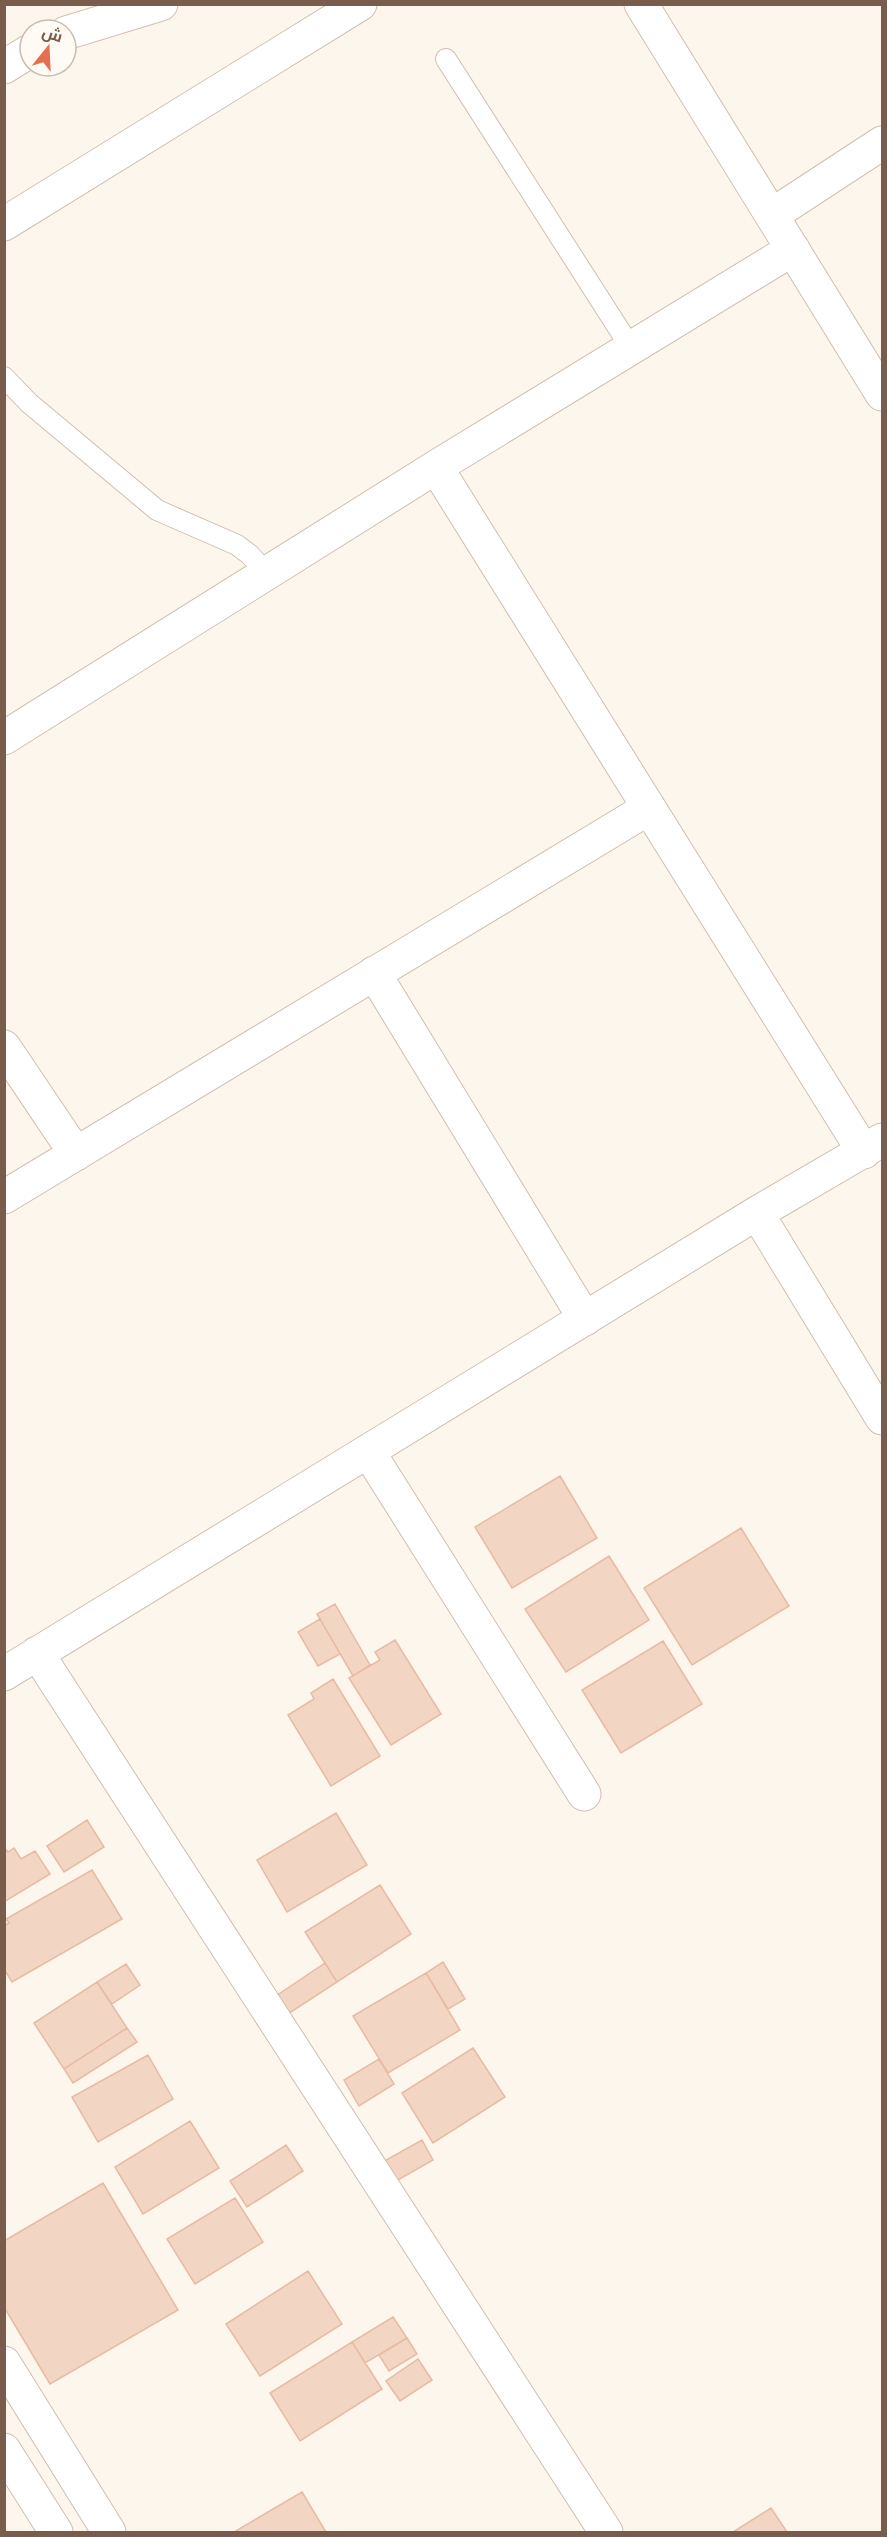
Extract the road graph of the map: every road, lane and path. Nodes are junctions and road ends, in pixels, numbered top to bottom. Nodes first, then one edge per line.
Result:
1 (103, 4) edge
2 (161, 4) edge
3 (360, 4) edge
4 (641, 4) edge
5 (78, 21) edge
6 (78, 27) edge
7 (18, 58) edge
8 (446, 59) dead end
9 (4, 67) edge
10 (882, 143) edge
11 (772, 214) junction
12 (4, 224) edge
13 (793, 249) junction
14 (631, 348) junction
15 (4, 377) edge
16 (882, 394) edge
17 (436, 467) junction
18 (267, 573) junction
19 (4, 738) edge
20 (649, 808) junction
21 (374, 973) junction
22 (4, 1047) edge
23 (873, 1146) edge
24 (76, 1154) junction
25 (4, 1197) edge
26 (757, 1214) junction
27 (585, 1319) junction
28 (882, 1418) edge
29 (368, 1451) junction
30 (37, 1653) junction
31 (4, 1674) edge
32 (584, 1794) dead end
33 (4, 2363) edge
34 (6, 2464) edge
35 (56, 2532) edge
36 (109, 2532) edge
37 (606, 2532) edge

1 - 5 street
2 - 6 street
3 - 12 street
4 - 11 street
7 - 9 street
8 - 14 lane
10 - 11 street
11 - 13 street
13 - 14 street
13 - 16 street
14 - 17 street
15 - 18 lane
17 - 18 street
17 - 20 street
18 - 19 street
20 - 21 street
20 - 23 street
21 - 24 street
21 - 27 street
22 - 24 street
23 - 26 street
24 - 25 street
26 - 27 street
26 - 28 street
27 - 29 street
29 - 30 street
29 - 32 street
30 - 31 street
30 - 37 street
33 - 36 street
34 - 35 street

